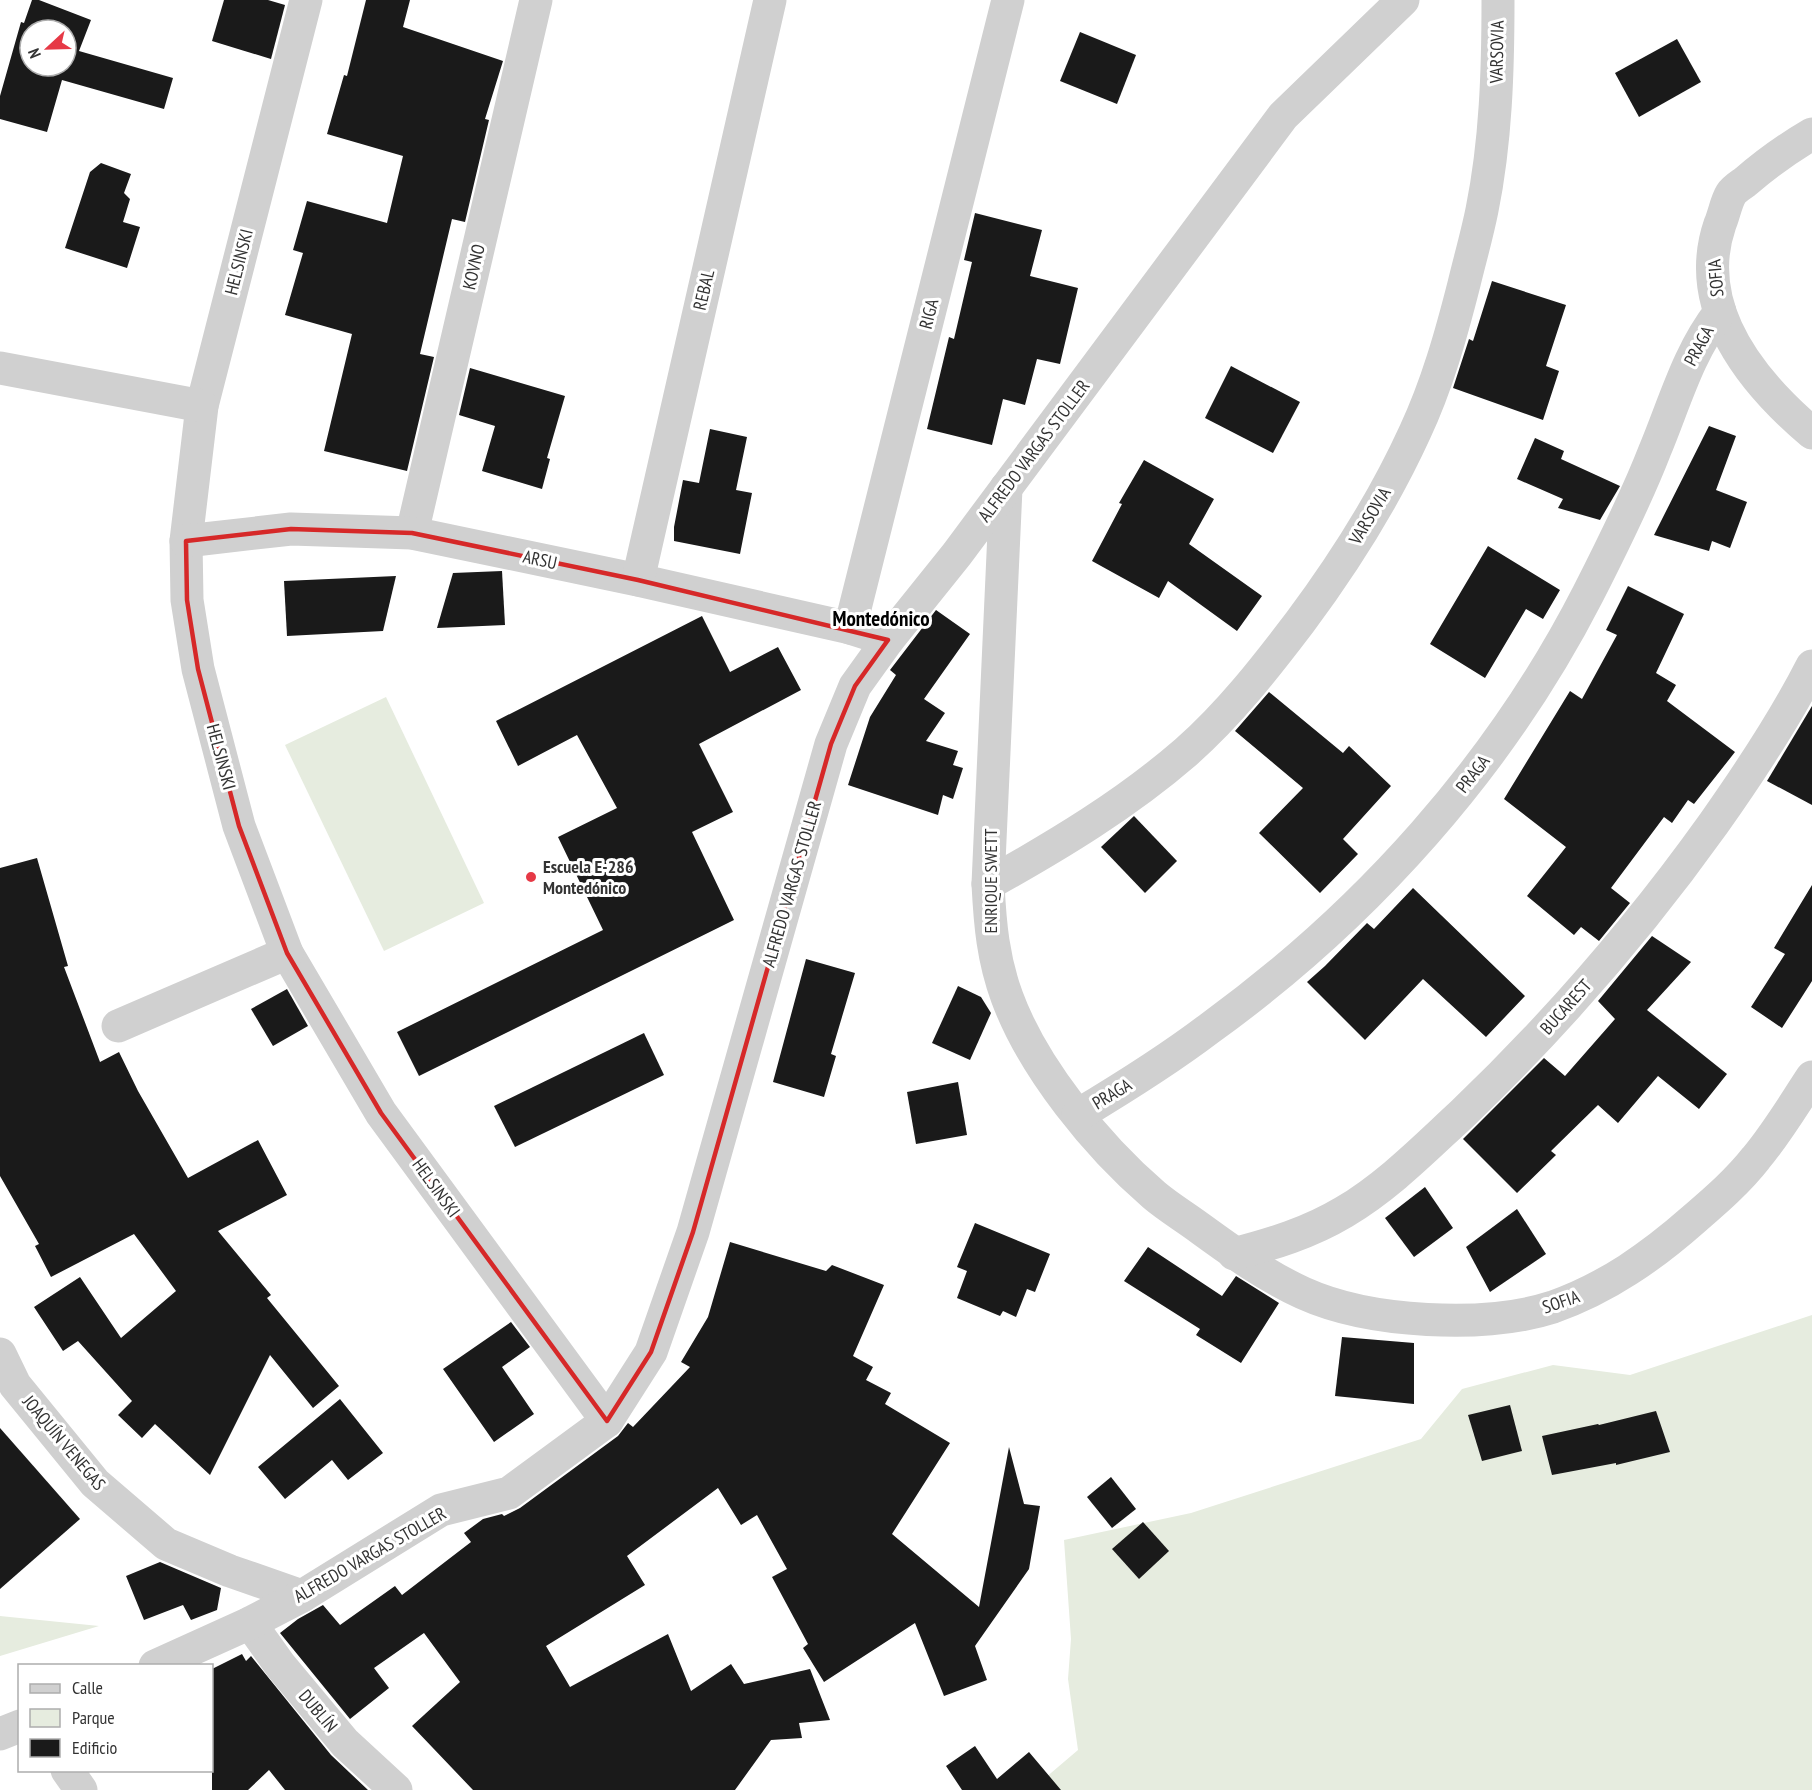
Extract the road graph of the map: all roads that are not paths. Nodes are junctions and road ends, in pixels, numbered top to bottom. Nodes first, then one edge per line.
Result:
1 (306, 0) edge
2 (536, 0) edge
3 (770, 0) edge
4 (1008, 0) edge
5 (1402, 0) edge
6 (1498, 0) edge
7 (1812, 134) edge
8 (1720, 312) junction
9 (0, 368) edge
10 (202, 406) junction
11 (1812, 433) edge
12 (1006, 488) junction
13 (412, 534) junction
14 (186, 541) junction
15 (638, 580) junction
16 (850, 628) junction
17 (888, 640) junction
18 (1812, 666) edge
19 (988, 884) junction
20 (287, 953) junction
21 (118, 1026) dead end
22 (1812, 1077) edge
23 (1078, 1115) junction
24 (1234, 1254) junction
25 (0, 1354) edge
26 (607, 1421) junction
27 (302, 1596) junction
28 (250, 1623) junction
29 (157, 1664) edge
30 (18, 1727) edge
31 (0, 1734) edge
32 (68, 1772) edge
33 (81, 1790) edge
34 (396, 1790) edge

1 - 10 street, HELSINSKI
2 - 13 street, KOVNO
3 - 15 street, REBAL
4 - 16 street, RIGA
5 - 12 street, ALFREDO VARGAS STOLLER
6 - 19 street, VARSOVIA
7 - 8 street, SOFIA
8 - 11 street, SOFIA
8 - 23 street, PRAGA
9 - 10 street
10 - 14 street, HELSINSKI
12 - 17 street, ALFREDO VARGAS STOLLER
12 - 19 street, ENRIQUE SWETT
13 - 14 street, ARSU
13 - 15 street, ARSU
14 - 20 street, HELSINSKI
15 - 16 street, ARSU
16 - 17 street, ARSU
17 - 26 street, ALFREDO VARGAS STOLLER
18 - 24 street, BUCAREST
19 - 23 street, ENRIQUE SWETT
20 - 21 street
20 - 26 street, HELSINSKI
22 - 24 street, SOFIA
23 - 24 street, ENRIQUE SWETT
25 - 27 street, JOAQUÍN VENEGAS
26 - 27 street, ALFREDO VARGAS STOLLER
27 - 28 street, ALFREDO VARGAS STOLLER
28 - 29 street, ALFREDO VARGAS STOLLER
28 - 34 street, DUBLÍN
30 - 31 street
32 - 33 street

